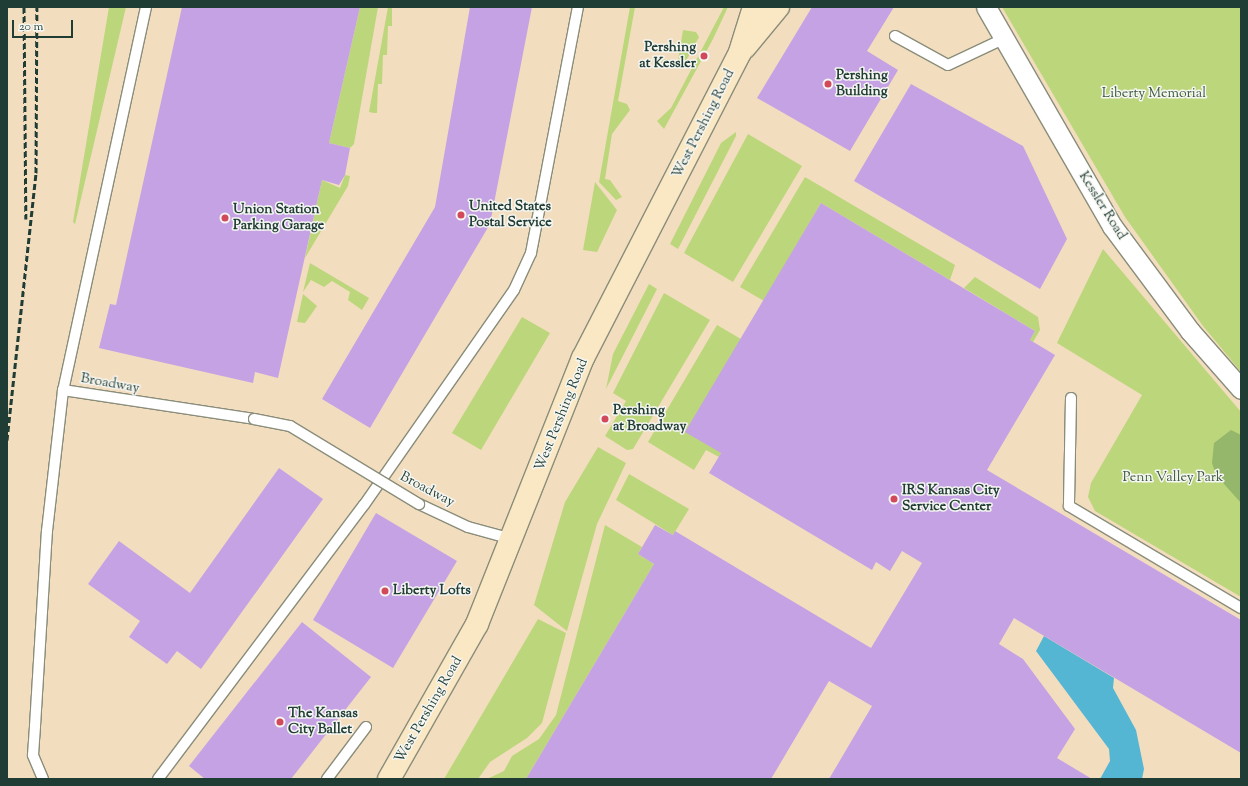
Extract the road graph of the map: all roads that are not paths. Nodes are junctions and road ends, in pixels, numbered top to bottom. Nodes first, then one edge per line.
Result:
1 (146, 7) edge
2 (578, 7) edge
3 (754, 7) edge
4 (778, 7) edge
5 (986, 7) edge
6 (895, 36) dead end
7 (1003, 39) junction
8 (740, 52) junction
9 (1241, 389) edge
10 (63, 390) junction
11 (1071, 398) dead end
12 (513, 540) junction
13 (1241, 608) edge
14 (366, 727) dead end
15 (43, 779) edge
16 (158, 779) edge
17 (327, 779) edge
18 (389, 779) edge

1 - 10 lane, Broadway
2 - 16 lane
3 - 8 main road, West Pershing Road
4 - 8 main road, West Pershing Road
5 - 7 street, Kessler Road
6 - 7 lane
7 - 9 street, Kessler Road
8 - 12 main road, West Pershing Road
10 - 12 lane, Broadway, bridge
10 - 15 lane
11 - 13 lane
12 - 18 main road, West Pershing Road
14 - 17 lane

